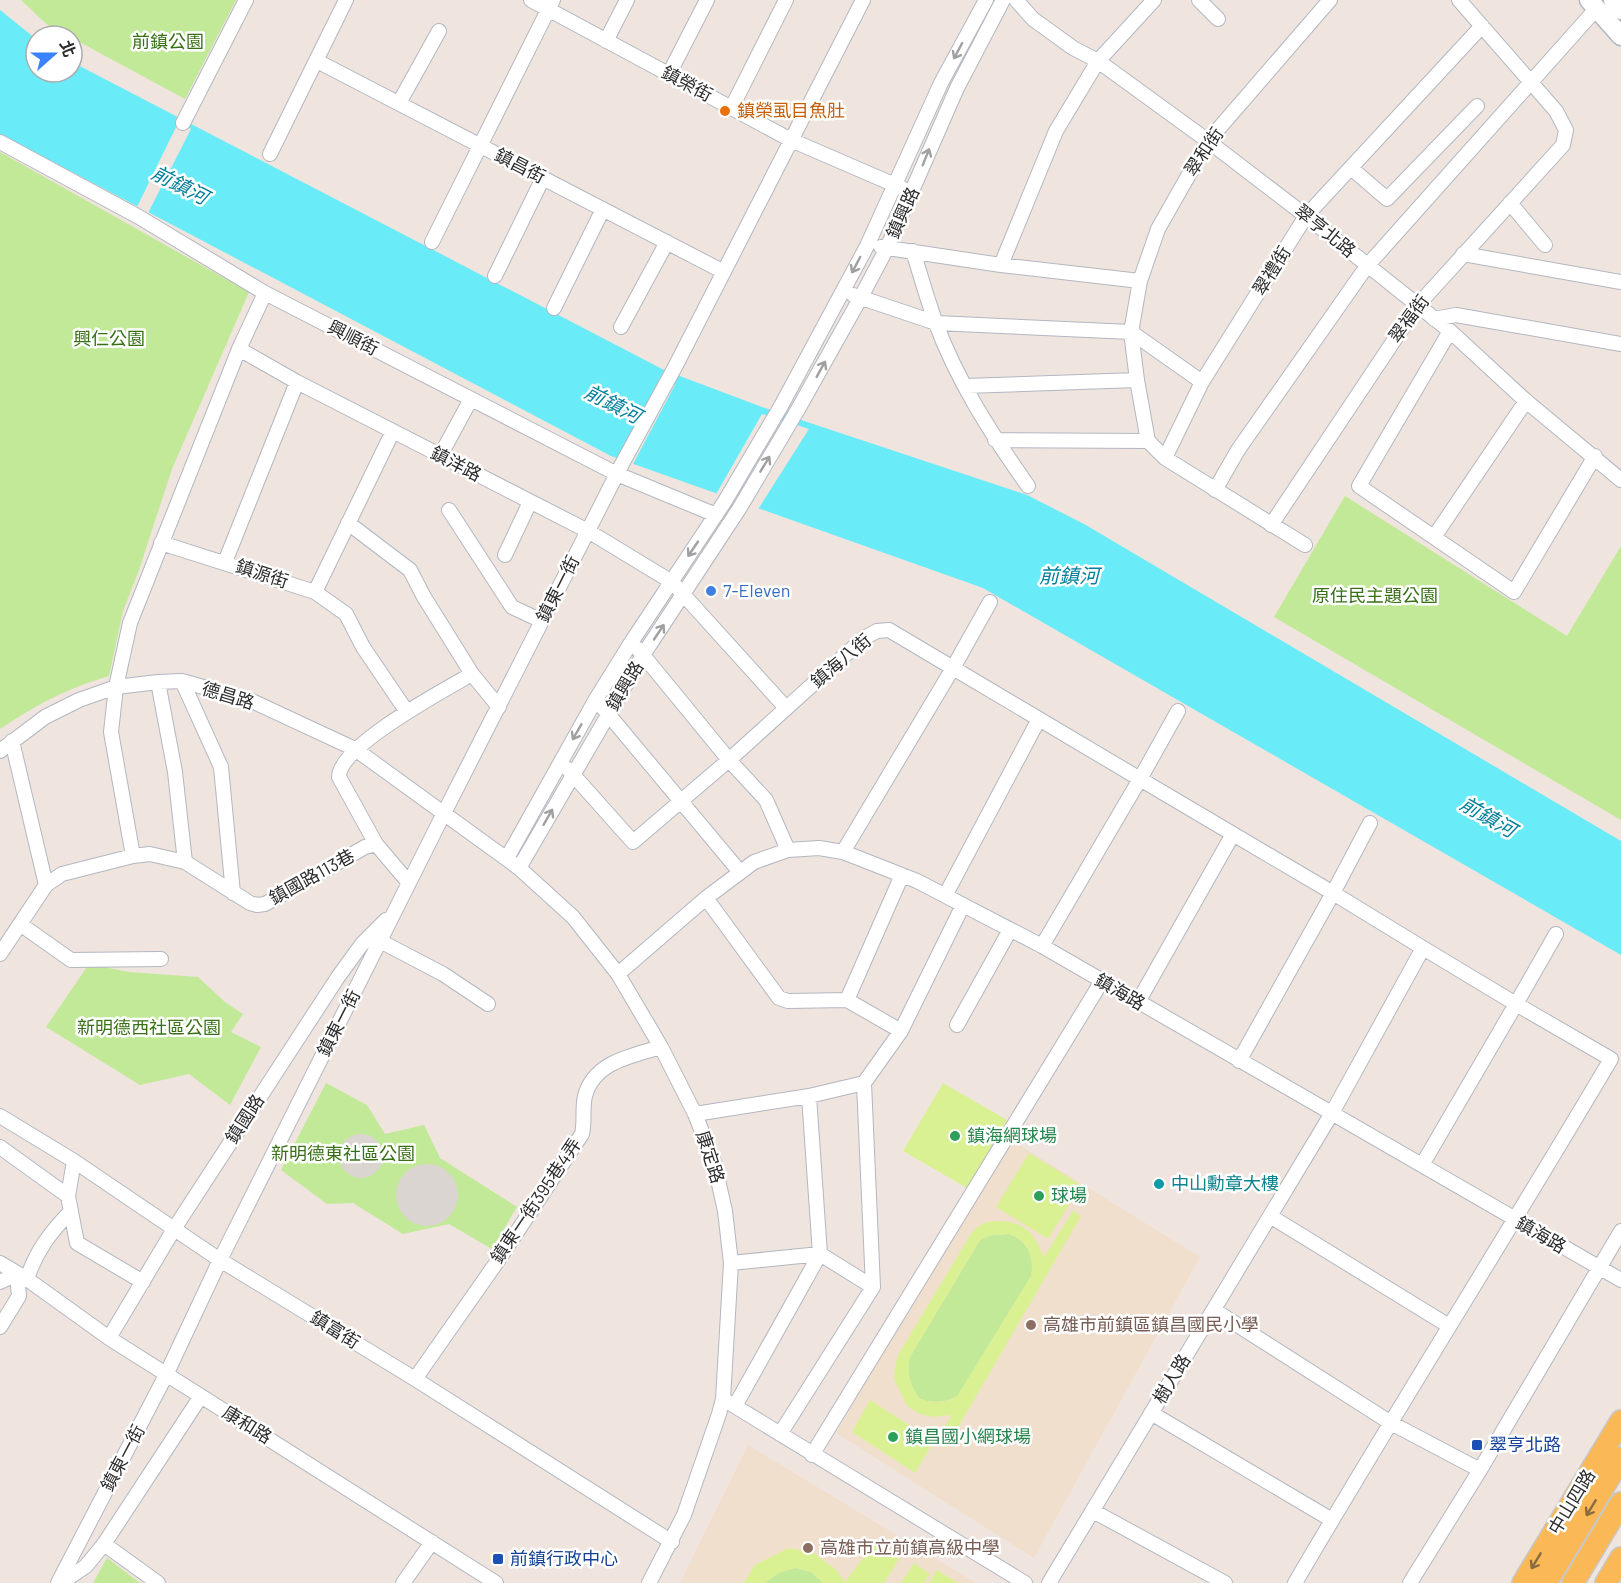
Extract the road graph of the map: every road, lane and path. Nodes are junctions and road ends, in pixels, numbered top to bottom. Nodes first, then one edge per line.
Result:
1 (246, 0) edge
2 (346, 0) edge
3 (531, 0) edge
4 (627, 0) edge
5 (707, 0) edge
6 (786, 0) edge
7 (863, 0) edge
8 (986, 0) edge
9 (1003, 0) edge
10 (1016, 0) edge
11 (1154, 0) edge
12 (1199, 0) edge
13 (1330, 0) edge
14 (1459, 0) edge
15 (1600, 3) edge
16 (550, 5) edge
17 (1621, 10) edge
18 (1218, 19) dead end
19 (1482, 26) junction
20 (439, 31) dead end
21 (1621, 36) edge
22 (606, 41) junction
23 (317, 61) junction
24 (1098, 61) junction
25 (669, 74) junction
26 (1532, 81) junction
27 (399, 103) junction
28 (1477, 106) dead end
29 (732, 107) junction
30 (183, 123) dead end
31 (791, 140) junction
32 (1208, 141) junction
33 (0, 142) edge
34 (480, 146) junction
35 (270, 154) dead end
36 (1351, 168) junction
37 (543, 178) junction
38 (895, 185) junction
39 (912, 191) junction
40 (1510, 203) junction
41 (603, 209) junction
42 (1306, 216) junction
43 (432, 242) dead end
44 (667, 243) junction
45 (1545, 245) dead end
46 (867, 246) junction
47 (887, 248) junction
48 (913, 251) junction
49 (1463, 254) junction
50 (1001, 265) junction
51 (1368, 266) junction
52 (724, 272) junction
53 (495, 276) dead end
54 (1140, 281) junction
55 (1621, 282) edge
56 (843, 292) junction
57 (265, 293) junction
58 (861, 297) junction
59 (1417, 306) junction
60 (554, 308) dead end
61 (1434, 319) junction
62 (936, 323) junction
63 (621, 327) dead end
64 (1450, 331) junction
65 (1131, 332) junction
66 (1621, 344) edge
67 (239, 349) junction
68 (1137, 380) junction
69 (297, 382) junction
70 (1202, 382) junction
71 (965, 386) junction
72 (471, 399) junction
73 (1526, 401) junction
74 (393, 431) junction
75 (995, 440) junction
76 (1148, 441) junction
77 (440, 456) junction
78 (1594, 456) junction
79 (1165, 458) junction
80 (620, 469) junction
81 (1621, 480) edge
82 (1028, 486) dead end
83 (1215, 490) junction
84 (530, 502) junction
85 (449, 510) dead end
86 (716, 515) junction
87 (348, 523) junction
88 (1271, 525) junction
89 (588, 531) junction
90 (1434, 537) junction
91 (161, 543) junction
92 (1305, 545) dead end
93 (505, 555) dead end
94 (225, 562) junction
95 (672, 582) junction
96 (315, 592) junction
97 (685, 594) junction
98 (990, 602) dead end
99 (542, 621) junction
100 (632, 641) junction
101 (643, 655) junction
102 (953, 668) junction
103 (472, 674) junction
104 (182, 681) junction
105 (158, 682) junction
106 (116, 687) junction
107 (596, 699) junction
108 (499, 707) junction
109 (786, 708) junction
110 (1178, 711) dead end
111 (407, 712) junction
112 (607, 714) junction
113 (1039, 719) junction
114 (12, 741) junction
115 (355, 749) junction
116 (0, 751) edge
117 (729, 760) junction
118 (560, 761) junction
119 (572, 774) junction
120 (1140, 778) junction
121 (680, 802) junction
122 (444, 813) junction
123 (1370, 823) dead end
124 (1233, 834) junction
125 (376, 844) junction
126 (788, 850) junction
127 (843, 852) junction
128 (133, 856) junction
129 (507, 858) junction
130 (185, 862) junction
131 (519, 868) junction
132 (740, 873) junction
133 (902, 875) junction
134 (409, 883) junction
135 (46, 885) junction
136 (233, 893) junction
137 (1334, 893) junction
138 (946, 894) junction
139 (706, 898) junction
140 (963, 905) junction
141 (396, 910) junction
142 (20, 924) junction
143 (1010, 930) junction
144 (1556, 934) dead end
145 (380, 941) junction
146 (1042, 946) junction
147 (1423, 948) junction
148 (0, 954) edge
149 (161, 958) dead end
150 (618, 974) junction
151 (1101, 981) junction
152 (847, 1000) junction
153 (1138, 1002) junction
154 (488, 1004) dead end
155 (1516, 1004) junction
156 (957, 1025) dead end
157 (901, 1031) junction
158 (661, 1047) junction
159 (1239, 1060) junction
160 (1616, 1062) edge
161 (864, 1083) junction
162 (809, 1096) junction
163 (1332, 1113) junction
164 (695, 1114) junction
165 (0, 1116) edge
166 (0, 1147) edge
167 (74, 1161) junction
168 (1422, 1165) junction
169 (68, 1196) junction
170 (70, 1212) junction
171 (1270, 1216) junction
172 (1516, 1220) junction
173 (174, 1229) junction
174 (1621, 1231) edge
175 (820, 1254) junction
176 (220, 1260) junction
177 (0, 1263) edge
178 (731, 1263) junction
179 (1598, 1268) junction
180 (22, 1276) junction
181 (1621, 1280) edge
182 (0, 1282) edge
183 (143, 1282) junction
184 (873, 1287) junction
185 (1214, 1310) junction
186 (1449, 1326) junction
187 (0, 1327) edge
188 (109, 1338) junction
189 (166, 1375) junction
190 (415, 1379) junction
191 (201, 1396) junction
192 (729, 1403) junction
193 (1151, 1413) junction
194 (1621, 1421) edge
195 (1391, 1423) junction
196 (780, 1434) junction
197 (812, 1455) junction
198 (1621, 1458) edge
199 (1480, 1470) junction
200 (1621, 1503) edge
201 (1093, 1511) junction
202 (1332, 1520) junction
203 (432, 1542) junction
204 (672, 1542) junction
205 (104, 1544) junction
206 (1621, 1558) edge
207 (59, 1583) edge
208 (158, 1583) edge
209 (403, 1583) edge
210 (496, 1583) edge
211 (649, 1583) edge
212 (1025, 1583) edge
213 (1049, 1583) edge
214 (1225, 1583) edge
215 (1295, 1583) edge
216 (1410, 1583) edge
217 (1523, 1583) edge
218 (1546, 1583) edge
219 (1573, 1583) edge
220 (1606, 1583) edge

1 - 30 street
2 - 23 street
3 - 16 street, 鎮榮街
4 - 22 street
5 - 25 street
6 - 29 street
7 - 31 street
8 -> 38 street, 鎮興路
39 -> 9 street, 鎮興路
10 - 24 street, 翠亨北路
11 - 24 street
12 - 18 street
13 - 32 street, 翠和街
14 - 19 street
15 - 17 street
15 - 21 street
15 - 26 street
16 - 22 street, 鎮榮街
16 - 34 street
19 - 26 street
19 - 36 street, 翠禮街
20 - 27 street
22 - 25 street, 鎮榮街
23 - 27 street, 鎮昌街
23 - 35 street
24 - 32 street, 翠亨北路
24 - 50 street
25 - 29 street, 鎮榮街
26 - 40 street, 翠福街
26 - 51 street
27 - 34 street, 鎮昌街
28 - 36 street
29 - 31 street, 鎮榮街
31 - 38 street, 鎮榮街
31 - 52 street
32 - 42 street, 翠亨北路
32 - 54 street, 翠和街
33 - 57 street, 興順街
34 - 37 street, 鎮昌街
34 - 43 street
36 - 42 street, 翠禮街
37 - 41 street, 鎮昌街
37 - 53 street
38 - 39 street, 鎮榮街
38 - 46 street, 鎮興路
39 - 47 street, 鎮興路
40 - 45 street
40 - 49 street, 翠福街
41 - 44 street, 鎮昌街
41 - 60 street
42 - 51 street, 翠亨北路
42 - 70 street, 翠禮街
44 - 52 street, 鎮昌街
44 - 63 street
46 - 47 street
46 -> 56 street, 鎮興路
47 - 48 street
47 - 58 street, 鎮興路
48 - 50 street
48 - 62 street
49 - 55 street
49 - 59 street, 翠福街
50 - 54 street
51 - 59 street, 翠亨北路
51 - 83 street
52 - 80 street, 鎮東一街
54 - 65 street, 翠和街
56 - 58 street
56 - 86 street, 鎮興路
57 - 67 street
57 - 72 street, 興順街
58 - 62 street
97 -> 58 street, 鎮興路
59 - 61 street, 翠亨北路
59 - 88 street, 翠福街
61 - 64 street, 翠亨北路
61 - 66 street
62 - 65 street
62 - 71 street
64 - 73 street, 翠亨北路
64 - 90 street
65 - 68 street, 翠和街
65 - 70 street
67 - 69 street, 鎮洋路
67 - 91 street
68 - 71 street
68 - 76 street, 翠和街
69 - 74 street, 鎮洋路
69 - 94 street, 鎮源街
70 - 79 street, 翠禮街
71 - 75 street
72 - 77 street
72 - 80 street, 興順街
73 - 78 street, 翠亨北路
73 - 90 street
74 - 77 street, 鎮洋路
74 - 87 street
75 - 76 street
75 - 82 street
76 - 79 street
77 - 84 street, 鎮洋路
78 - 81 street, 翠亨北路
78 - 90 street
79 - 83 street
80 - 86 street, 興順街
80 - 89 street, 鎮東一街
83 - 88 street
84 - 89 street, 鎮洋路
84 - 93 street
85 - 99 street
86 -> 95 street, 鎮興路
87 - 96 street
87 - 103 street
88 - 92 street
89 - 95 street, 鎮洋路
89 - 99 street, 鎮東一街
91 - 94 street
91 - 106 street
94 - 96 street, 鎮源街
95 - 97 street, 鎮洋路
95 - 100 street, 鎮興路
96 - 111 street, 鎮源街
101 -> 97 street, 鎮興路
97 - 109 street, 鎮洋路
98 - 102 street
99 - 108 street, 鎮東一街
100 - 101 street
100 - 107 street, 鎮興路
101 - 112 street, 鎮興路
101 - 117 street
102 - 109 street, 鎮海八街
102 - 113 street, 鎮海八街
102 - 127 street
103 - 108 street
103 - 111 street
104 - 105 street, 德昌路
104 - 115 street, 德昌路
104 - 136 street
105 - 106 street, 德昌路
105 - 130 street
106 - 114 street, 德昌路
106 - 128 street
107 - 112 street
107 -> 118 street, 鎮興路
108 - 122 street, 鎮東一街
109 - 117 street, 鎮海八街
110 - 120 street
111 - 115 street
112 - 119 street, 鎮興路
112 - 121 street
113 - 120 street, 鎮海八街
113 - 138 street
114 - 116 street, 德昌路
114 - 135 street
115 - 122 street, 德昌路
115 - 125 street
117 - 121 street, 鎮海八街
117 - 126 street
118 - 119 street
118 - 129 street, 鎮興路
119 - 121 street, 鎮海八街
131 -> 119 street, 鎮興路
120 - 124 street, 鎮海八街
120 - 146 street
121 - 132 street
122 - 129 street, 康定路
122 - 134 street, 鎮東一街
123 - 137 street
124 - 137 street, 鎮海八街
124 - 153 street
125 - 134 street, 鎮國路113巷
125 - 136 street, 鎮國路113巷
126 - 127 street, 鎮海路
126 - 132 street, 鎮海路
127 - 133 street, 鎮海路
128 - 130 street, 鎮國路113巷
128 - 135 street, 鎮國路113巷
129 - 131 street, 康定路
130 - 136 street, 鎮國路113巷
131 - 150 street, 康定路
132 - 139 street, 鎮海路
133 - 138 street, 鎮海路
133 - 152 street
134 - 141 street, 鎮東一街
135 - 142 street, 鎮國路113巷
137 - 147 street, 鎮海八街
137 - 159 street
138 - 140 street, 鎮海路
139 - 150 street, 鎮海路
139 - 152 street
140 - 143 street, 鎮海路
140 - 157 street
141 - 145 street, 鎮東一街
141 - 173 street, 鎮國路
142 - 148 street, 鎮國路113巷
142 - 149 street
143 - 146 street, 鎮海路
143 - 156 street
144 - 155 street
145 - 154 street
145 - 176 street, 鎮東一街
146 - 151 street, 鎮海路
147 - 155 street, 鎮海八街
147 - 163 street, 樹人路
150 - 158 street, 康定路
151 - 153 street, 鎮海路
151 - 197 street
152 - 157 street
153 - 159 street, 鎮海路
155 - 160 street, 鎮海八街
155 - 168 street
157 - 161 street
158 - 164 street, 康定路
158 - 190 street, 鎮東一街395巷4弄
159 - 163 street, 鎮海路
160 - 172 street
161 - 162 street
161 - 184 street
162 - 164 street
162 - 175 street
163 - 168 street, 鎮海路
163 - 171 street, 樹人路
164 - 178 street, 康定路
165 - 167 street, 鎮富街
166 - 169 street
167 - 169 street
167 - 173 street, 鎮富街
168 - 172 street, 鎮海路
169 - 170 street
170 - 180 street
170 - 183 street
171 - 185 street, 樹人路
171 - 186 street
172 - 179 street, 鎮海路
172 - 186 street
173 - 176 street, 鎮富街
173 - 183 street, 鎮國路
174 - 179 street
175 - 178 street
175 - 184 street
175 - 192 street
176 - 189 street, 鎮東一街
176 - 190 street, 鎮富街
177 - 180 street, 康和路
178 - 192 street, 康定路
179 - 181 street, 鎮海路
179 - 199 street
180 - 182 street
180 - 187 street
180 - 188 street, 康和路
183 - 188 street, 鎮國路
184 - 196 street
185 - 193 street, 樹人路
185 - 195 street
186 - 195 street
188 - 189 street, 康和路
189 - 191 street, 康和路
189 - 207 street, 鎮東一街
190 - 204 street, 鎮富街
191 - 203 street, 康和路
191 - 205 street
192 - 196 street
192 - 204 street, 康定路
193 - 201 street, 樹人路
193 - 202 street
194 -> 217 main road, 中山四路
195 - 199 street
195 - 202 street
196 - 197 street
197 - 212 street
198 -> 218 main road, 中山四路
199 - 216 street
200 - 219 main road
201 - 213 street, 樹人路
201 - 214 street
202 - 215 street
203 - 209 street
203 - 210 street, 康和路
204 - 211 street, 康定路
205 - 207 street
205 - 208 street
206 - 220 main road

